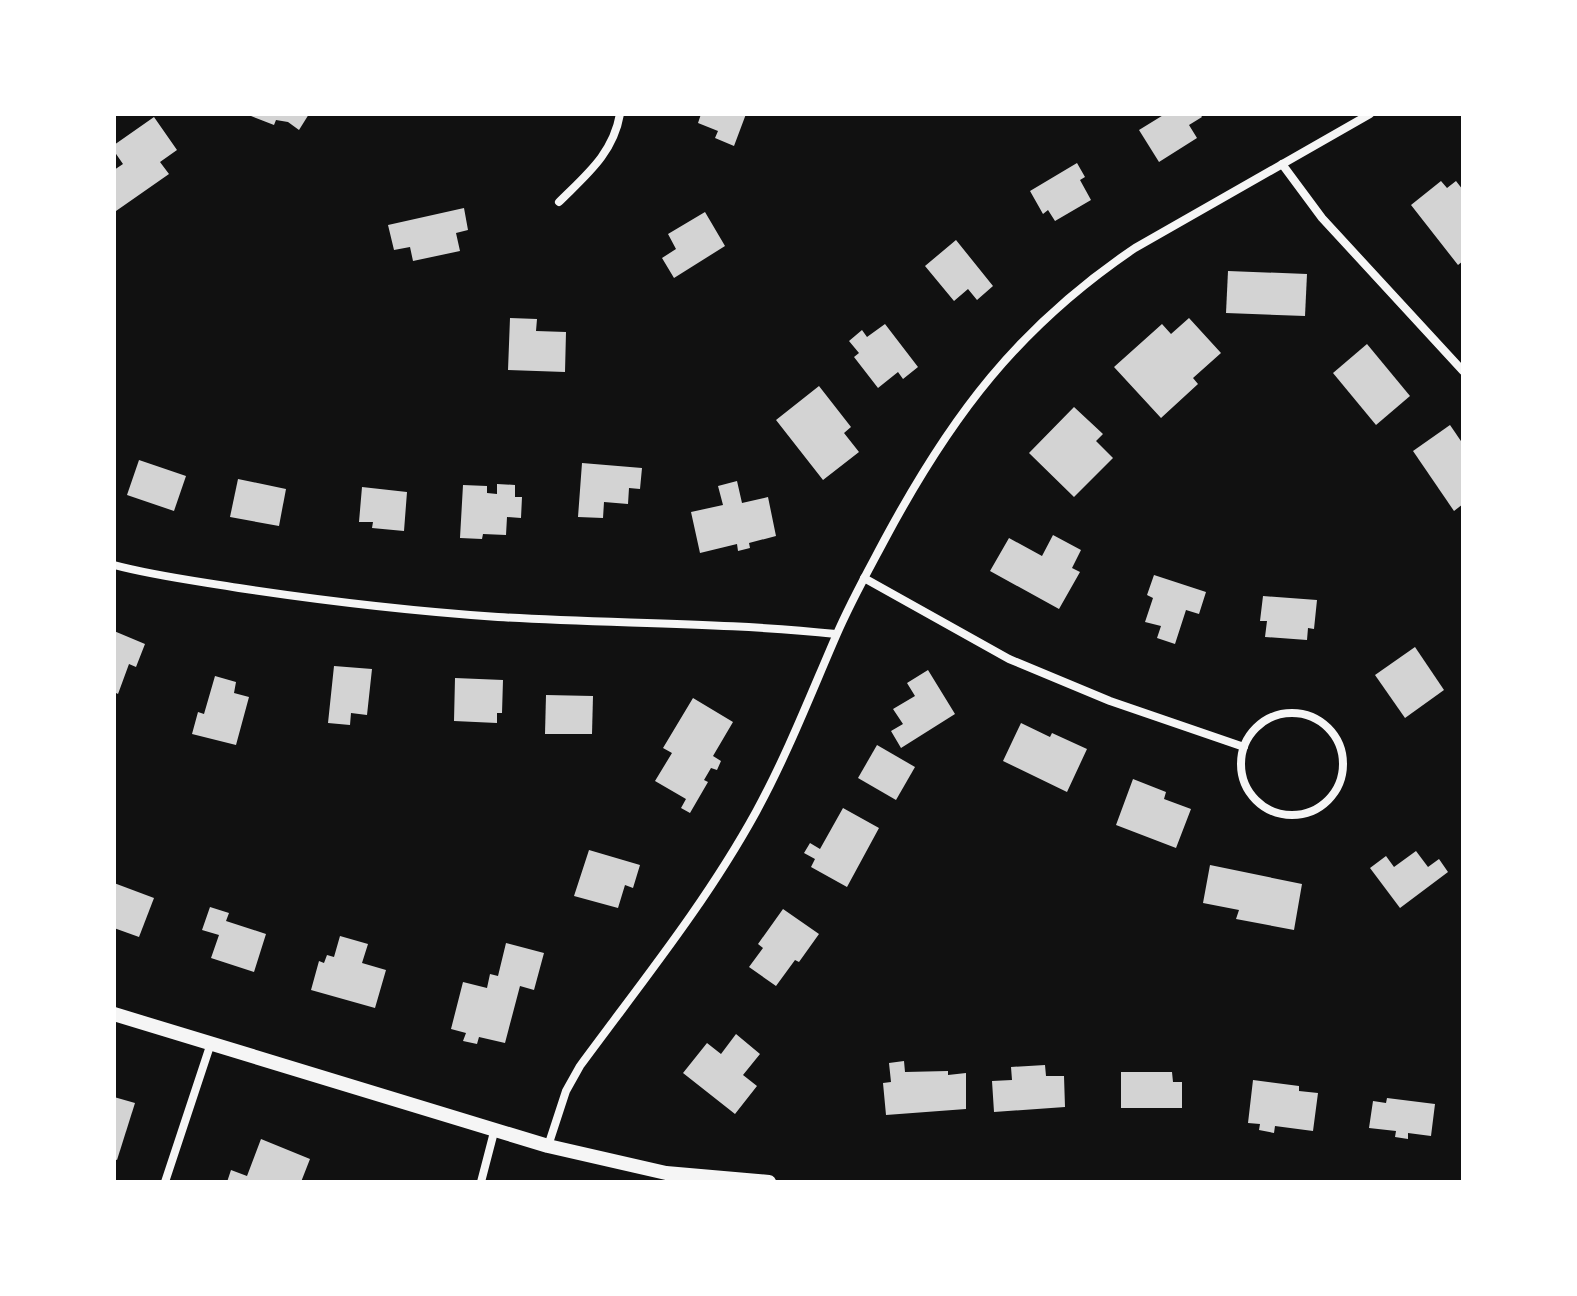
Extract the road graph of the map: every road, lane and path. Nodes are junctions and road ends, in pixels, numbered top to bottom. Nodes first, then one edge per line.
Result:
1 (620, 114) edge
2 (1370, 114) edge
3 (1282, 164) junction
4 (559, 202) dead end
5 (1463, 371) edge
6 (114, 565) edge
7 (864, 578) junction
8 (836, 634) junction
9 (1244, 747) junction
10 (114, 1014) edge
11 (211, 1043) junction
12 (494, 1132) junction
13 (548, 1146) junction
14 (165, 1182) edge
15 (481, 1182) edge
16 (769, 1182) edge

1 - 4 street
2 - 3 street
3 - 5 street
3 - 7 street
6 - 8 street
7 - 8 street
7 - 9 street
8 - 13 street
9 - 9 street
10 - 11 street
11 - 12 street
11 - 14 street
12 - 13 street
12 - 15 street
13 - 16 street

